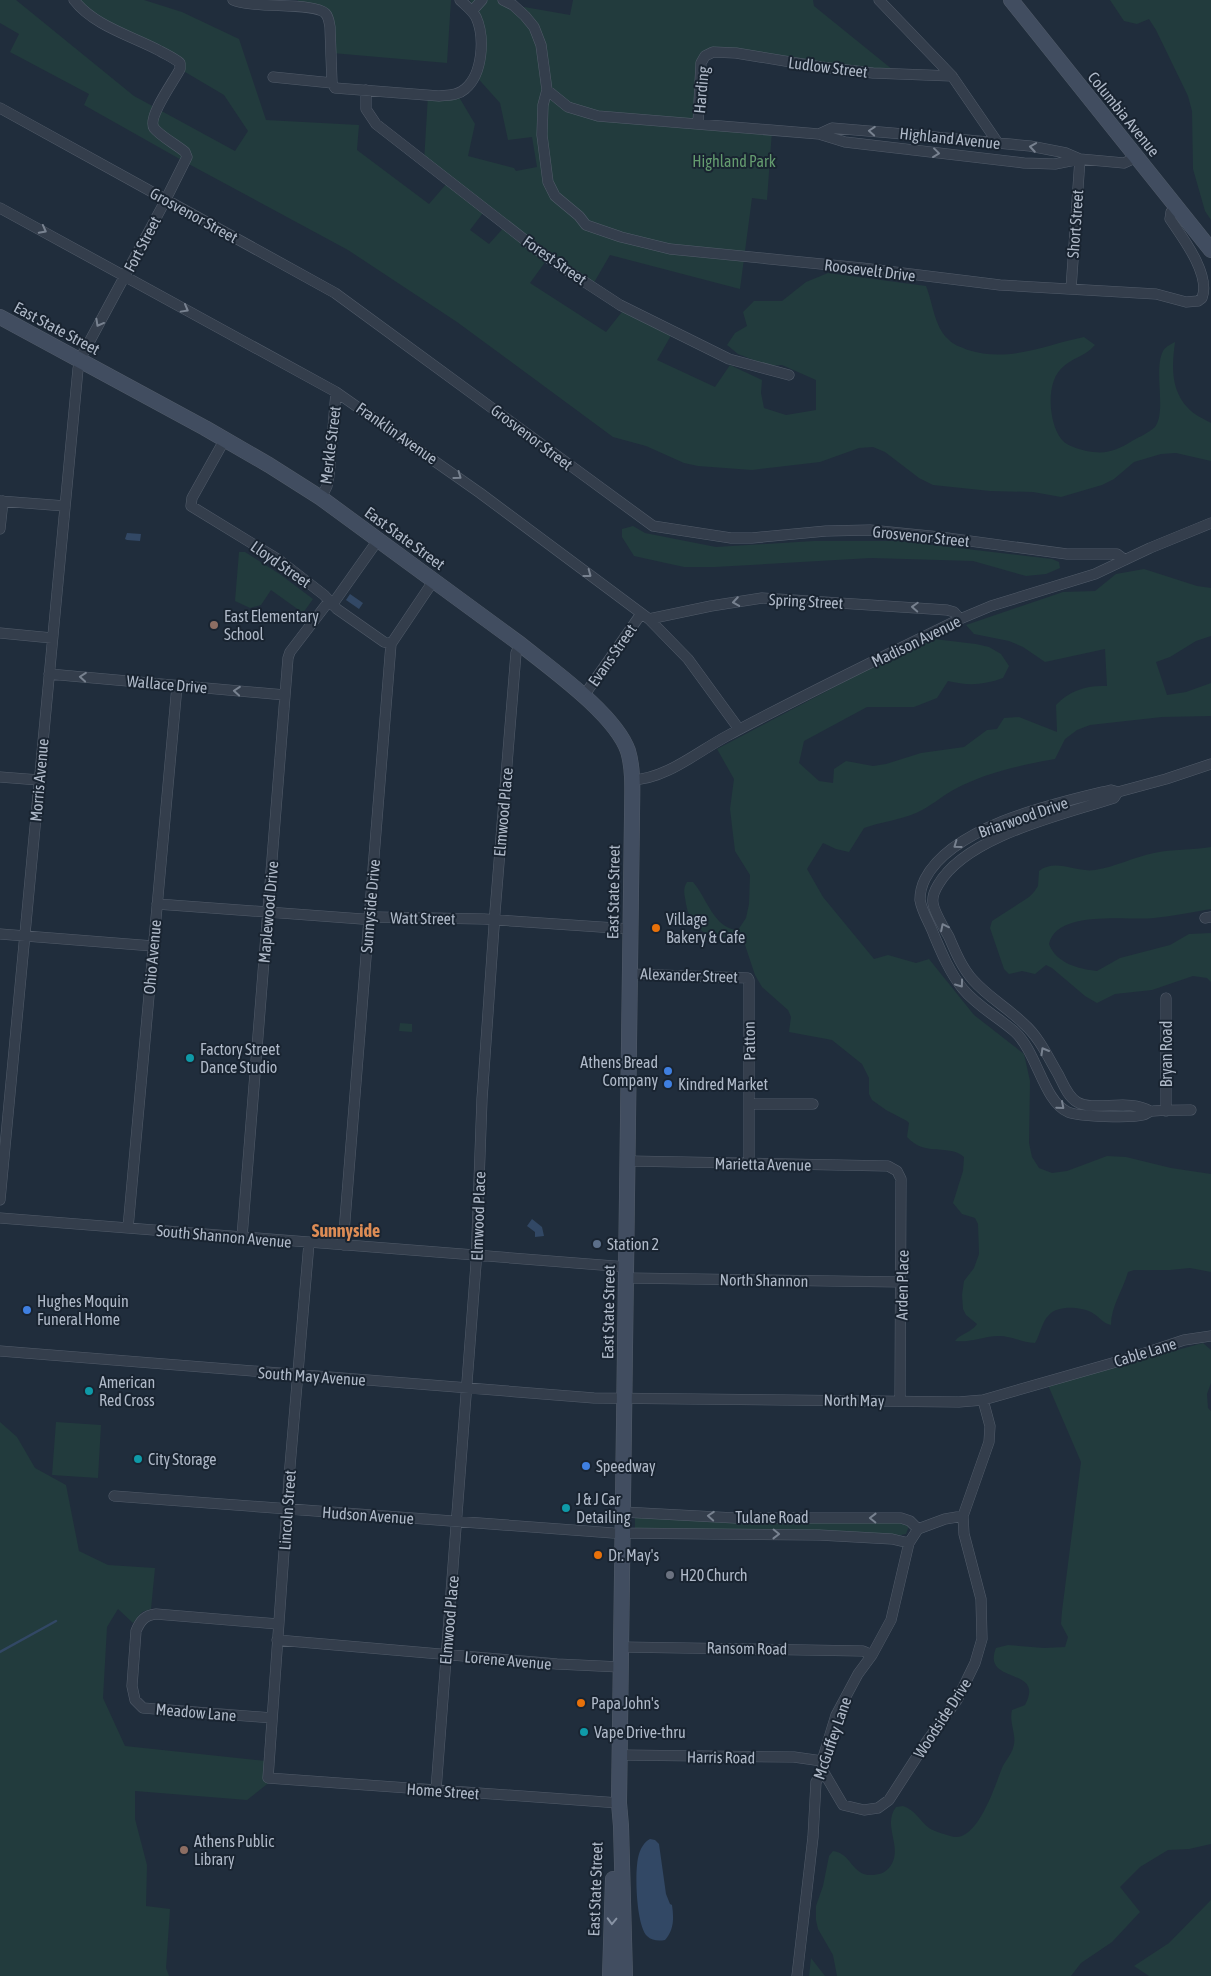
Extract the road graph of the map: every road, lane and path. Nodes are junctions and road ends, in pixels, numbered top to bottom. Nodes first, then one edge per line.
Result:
1 (74, 0) edge
2 (233, 0) edge
3 (460, 0) edge
4 (482, 0) edge
5 (503, 0) edge
6 (879, 0) edge
7 (1011, 0) edge
8 (514, 3) edge
9 (472, 11) junction
10 (705, 56) joint
11 (952, 76) junction
12 (273, 77) dead end
13 (332, 83) junction
14 (366, 90) junction
15 (547, 90) junction
16 (0, 108) edge
17 (698, 124) junction
18 (819, 134) junction
19 (998, 143) junction
20 (1137, 157) junction
21 (1080, 159) junction
22 (166, 199) junction
23 (0, 208) edge
24 (1176, 208) junction
25 (1211, 250) edge
26 (125, 275) junction
27 (1070, 289) junction
28 (0, 317) edge
29 (80, 359) junction
30 (789, 375) dead end
31 (336, 392) junction
32 (224, 439) junction
33 (321, 498) junction
34 (1, 501) edge
35 (65, 506) junction
36 (1211, 523) edge
37 (0, 529) edge
38 (378, 540) junction
39 (1125, 560) junction
40 (434, 580) junction
41 (330, 603) junction
42 (645, 617) junction
43 (960, 619) junction
44 (0, 633) edge
45 (52, 638) junction
46 (391, 644) junction
47 (520, 644) junction
48 (49, 674) junction
49 (177, 686) junction
50 (286, 695) junction
51 (584, 697) junction
52 (740, 730) junction
53 (1211, 764) edge
54 (0, 777) edge
55 (39, 780) junction
56 (632, 780) junction
57 (1118, 792) junction
58 (157, 904) junction
59 (268, 912) junction
60 (369, 918) junction
61 (494, 920) junction
62 (630, 929) junction
63 (0, 934) edge
64 (25, 936) junction
65 (153, 946) junction
66 (630, 974) junction
67 (748, 978) joint
68 (1166, 998) dead end
69 (750, 1104) junction
70 (813, 1104) dead end
71 (1166, 1110) junction
72 (1191, 1110) dead end
73 (1150, 1111) junction
74 (628, 1161) junction
75 (749, 1164) junction
76 (897, 1171) joint
77 (1, 1173) edge
78 (0, 1200) edge
79 (0, 1218) edge
80 (128, 1228) junction
81 (242, 1237) junction
82 (309, 1243) junction
83 (343, 1245) junction
84 (477, 1255) junction
85 (627, 1272) junction
86 (902, 1282) junction
87 (1211, 1336) edge
88 (0, 1351) edge
89 (1080, 1371) joint
90 (298, 1375) junction
91 (466, 1388) junction
92 (624, 1398) junction
93 (982, 1400) junction
94 (900, 1401) junction
95 (114, 1496) dead end
96 (287, 1509) junction
97 (623, 1512) junction
98 (963, 1516) junction
99 (456, 1522) junction
100 (918, 1529) junction
101 (622, 1533) junction
102 (909, 1543) junction
103 (278, 1624) junction
104 (277, 1640) junction
105 (621, 1647) junction
106 (446, 1655) junction
107 (872, 1655) junction
108 (620, 1667) junction
109 (272, 1718) junction
110 (620, 1755) junction
111 (822, 1766) junction
112 (268, 1778) joint
113 (436, 1790) junction
114 (619, 1803) junction
115 (610, 1976) edge
116 (625, 1976) edge
117 (797, 1976) edge

1 - 22 street, Fort Street
2 - 13 street
3 - 9 street
4 - 9 street
5 - 8 street
6 - 11 street
7 - 20 main road, Columbia Avenue
8 - 15 street, Roosevelt Drive
9 - 14 street
10 - 11 street, Ludlow Street
10 - 17 street, Harding
11 - 19 street
12 - 13 street
13 - 14 street
14 - 30 street, Forest Street
15 - 17 street, Highland Avenue
15 - 27 street, Roosevelt Drive
16 - 22 street, Grosvenor Street
17 - 18 street, Highland Avenue
19 -> 18 street, Highland Avenue
18 -> 21 street, Highland Avenue
21 -> 19 street, Highland Avenue
20 - 21 street, Highland Avenue
20 - 24 main road, Columbia Avenue
21 - 27 street, Short Street
22 - 26 street, Fort Street
22 - 39 street, Grosvenor Street
23 -> 26 street, Franklin Avenue
24 - 25 main road, Columbia Avenue
24 - 27 street, Roosevelt Drive
26 -> 29 street, Fort Street
26 -> 31 street, Franklin Avenue
28 - 29 main road, East State Street
29 - 32 main road, East State Street
29 - 35 street, Morris Avenue
31 - 33 street, Merkle Street
31 -> 42 street, Franklin Avenue
32 - 33 main road, East State Street
32 - 41 street, Lloyd Street
33 - 38 main road, East State Street
34 - 35 street
34 - 37 street
35 - 45 street, Morris Avenue
36 - 39 street, Madison Avenue
38 - 40 main road, East State Street
38 - 41 street, Maplewood Drive
39 - 43 street, Madison Avenue
40 - 46 street, Sunnyside Drive
40 - 47 main road, East State Street
41 - 46 street, Lloyd Street
41 - 50 street, Maplewood Drive
43 -> 42 street, Spring Street
42 - 51 street, Evans Street
42 - 52 street, Franklin Avenue
43 - 52 street, Madison Avenue
44 - 45 street
45 - 48 street, Morris Avenue
46 - 60 street, Sunnyside Drive
47 - 51 main road, East State Street
47 - 61 street, Elmwood Place
49 -> 48 street, Wallace Drive
48 - 55 street, Morris Avenue
50 -> 49 street, Wallace Drive
49 - 58 street, Ohio Avenue
50 - 59 street, Maplewood Drive
51 - 56 main road, East State Street
52 - 56 street, Madison Avenue
53 - 57 street, Briarwood Drive
54 - 55 street
55 - 64 street, Morris Avenue
56 - 62 main road, East State Street
73 -> 57 street, Briarwood Drive
57 -> 73 street, Briarwood Drive
58 - 59 street, Watt Street
58 - 65 street, Ohio Avenue
59 - 60 street, Watt Street
59 - 81 street, Maplewood Drive
60 - 61 street, Watt Street
60 - 83 street, Sunnyside Drive
61 - 62 street, Watt Street
61 - 84 street, Elmwood Place
62 - 66 main road, East State Street
63 - 64 street
64 - 65 street
64 - 77 street, Morris Avenue
65 - 80 street, Ohio Avenue
66 - 67 street, Alexander Street
66 - 74 main road, East State Street
67 - 69 street, Patton
68 - 71 street, Bryan Road
69 - 70 street
69 - 75 street, Patton
71 - 72 street, Briarwood Drive
71 - 73 street, Briarwood Drive
74 - 75 street, Marietta Avenue
74 - 85 main road, East State Street
75 - 76 street, Marietta Avenue
76 - 86 street, Arden Place
77 - 78 street, Morris Avenue
79 - 80 street, South Shannon Avenue
80 - 81 street, South Shannon Avenue
81 - 82 street, South Shannon Avenue
82 - 83 street, South Shannon Avenue
82 - 90 street, Lincoln Street
83 - 84 street, South Shannon Avenue
84 - 85 street, South Shannon Avenue
84 - 91 street, Elmwood Place
85 - 86 street, North Shannon
85 - 92 main road, East State Street
86 - 94 street, Arden Place
87 - 89 street, Cable Lane
88 - 90 street, South May Avenue
89 - 93 street, North May
90 - 91 street, South May Avenue
90 - 96 street, Lincoln Street
91 - 92 street, South May Avenue
91 - 99 street, Elmwood Place
92 - 94 street, North May
92 - 97 main road, East State Street
93 - 94 street, North May
93 - 98 street, Woodside Drive
95 - 96 street, Hudson Avenue
96 - 99 street, Hudson Avenue
96 - 103 street, Lincoln Street
100 -> 97 street, Tulane Road
97 - 101 main road, East State Street
98 - 100 street
98 - 111 street, Woodside Drive
99 - 101 street, Hudson Avenue
99 - 106 street, Elmwood Place
100 - 102 street, McGuffey Lane
101 -> 102 street, Tulane Road
101 - 105 main road, East State Street
102 - 107 street, McGuffey Lane
103 - 104 street, Lincoln Street
103 - 109 street, Meadow Lane
104 - 106 street, Lorene Avenue
104 - 109 street, Lincoln Street
105 - 107 street, Ransom Road
105 - 108 main road, East State Street
106 - 108 street, Lorene Avenue
106 - 113 street, Elmwood Place
107 - 111 street, McGuffey Lane
108 - 110 main road, East State Street
109 - 112 street, Lincoln Street
110 - 111 street, Harris Road
110 - 114 main road, East State Street
111 - 117 street, McGuffey Lane
112 - 113 street, Home Street
113 - 114 street, Home Street
114 -> 115 main road, East State Street
114 - 116 main road, East State Street

